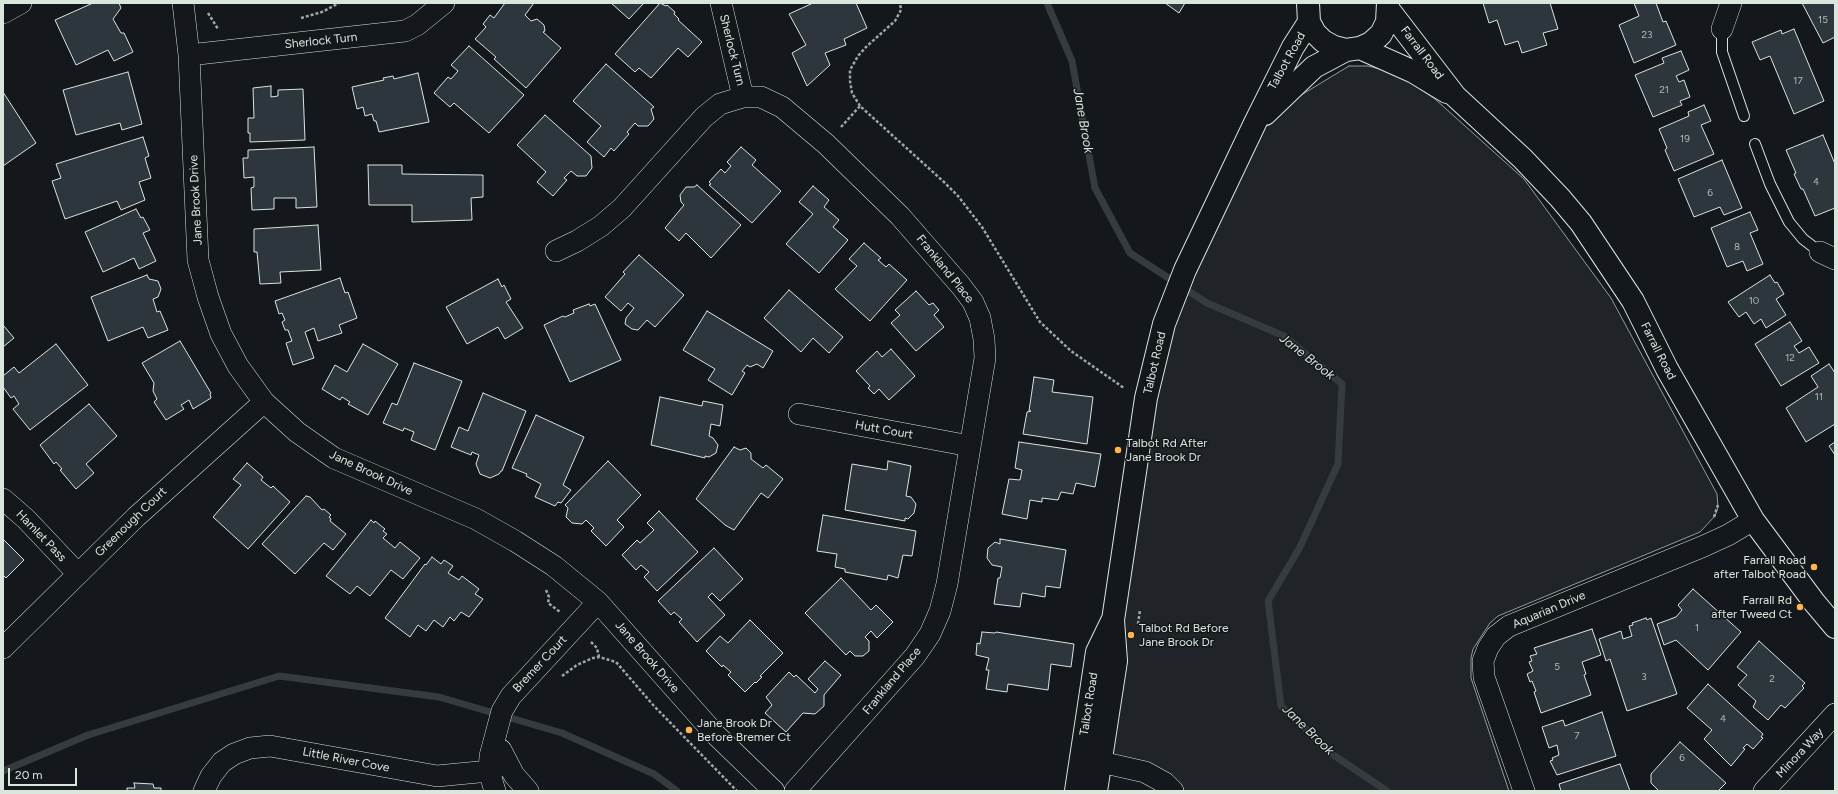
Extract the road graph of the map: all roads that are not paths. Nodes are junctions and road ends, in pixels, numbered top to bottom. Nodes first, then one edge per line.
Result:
1 (21, 3) edge
2 (183, 3) edge
3 (444, 3) edge
4 (721, 3) edge
5 (1731, 3) edge
6 (1389, 6) edge
7 (1308, 12) edge
8 (3, 13) edge
9 (1722, 29) joint
10 (1353, 49) junction
11 (189, 55) junction
12 (1455, 96) junction
13 (743, 97) junction
14 (1744, 116) dead end
15 (1255, 123) junction
16 (1754, 144) dead end
17 (556, 251) dead end
18 (1828, 256) edge
19 (264, 402) junction
20 (799, 414) dead end
21 (970, 446) junction
22 (3, 498) edge
23 (1753, 520) junction
24 (78, 574) junction
25 (598, 602) junction
26 (1835, 627) edge
27 (3, 648) edge
28 (1835, 714) edge
29 (1090, 759) junction
30 (498, 767) junction
31 (204, 791) edge
32 (495, 791) edge
33 (528, 791) edge
34 (774, 791) edge
35 (795, 791) edge
36 (1076, 791) edge
37 (1096, 791) edge
38 (1173, 791) edge
39 (1524, 791) edge
40 (1764, 791) edge

1 - 8 street
2 - 11 street, Jane Brook Drive
3 - 11 street, Sherlock Turn
4 - 13 street, Sherlock Turn
5 - 9 street
6 - 10 main road, Talbot Road
6 - 12 main road, Farrall Road
7 - 10 main road, Farrall Road
7 - 15 main road, Talbot Road
9 - 14 lane
10 - 12 main road, Farrall Road
10 - 15 main road, Talbot Road
11 - 19 street, Jane Brook Drive
12 - 23 main road, Farrall Road
13 - 17 street, Frankland Place
13 - 21 street, Frankland Place
15 - 29 main road, Talbot Road
16 - 18 lane
19 - 24 street, Greenough Court
19 - 25 street, Jane Brook Drive
20 - 21 street, Hutt Court
21 - 35 street, Frankland Place
22 - 24 street, Hamlet Pass
23 - 26 main road, Farrall Road
23 - 39 street, Aquarian Drive
24 - 27 street, Greenough Court
25 - 30 street, Bremer Court
25 - 34 street, Jane Brook Drive
28 - 40 street, Minora Way
29 - 36 main road, Talbot Road
29 - 37 main road, Talbot Road
29 - 38 street
30 - 31 street, Little River Cove
30 - 32 street, Bremer Court
30 - 33 street, Bremer Court

